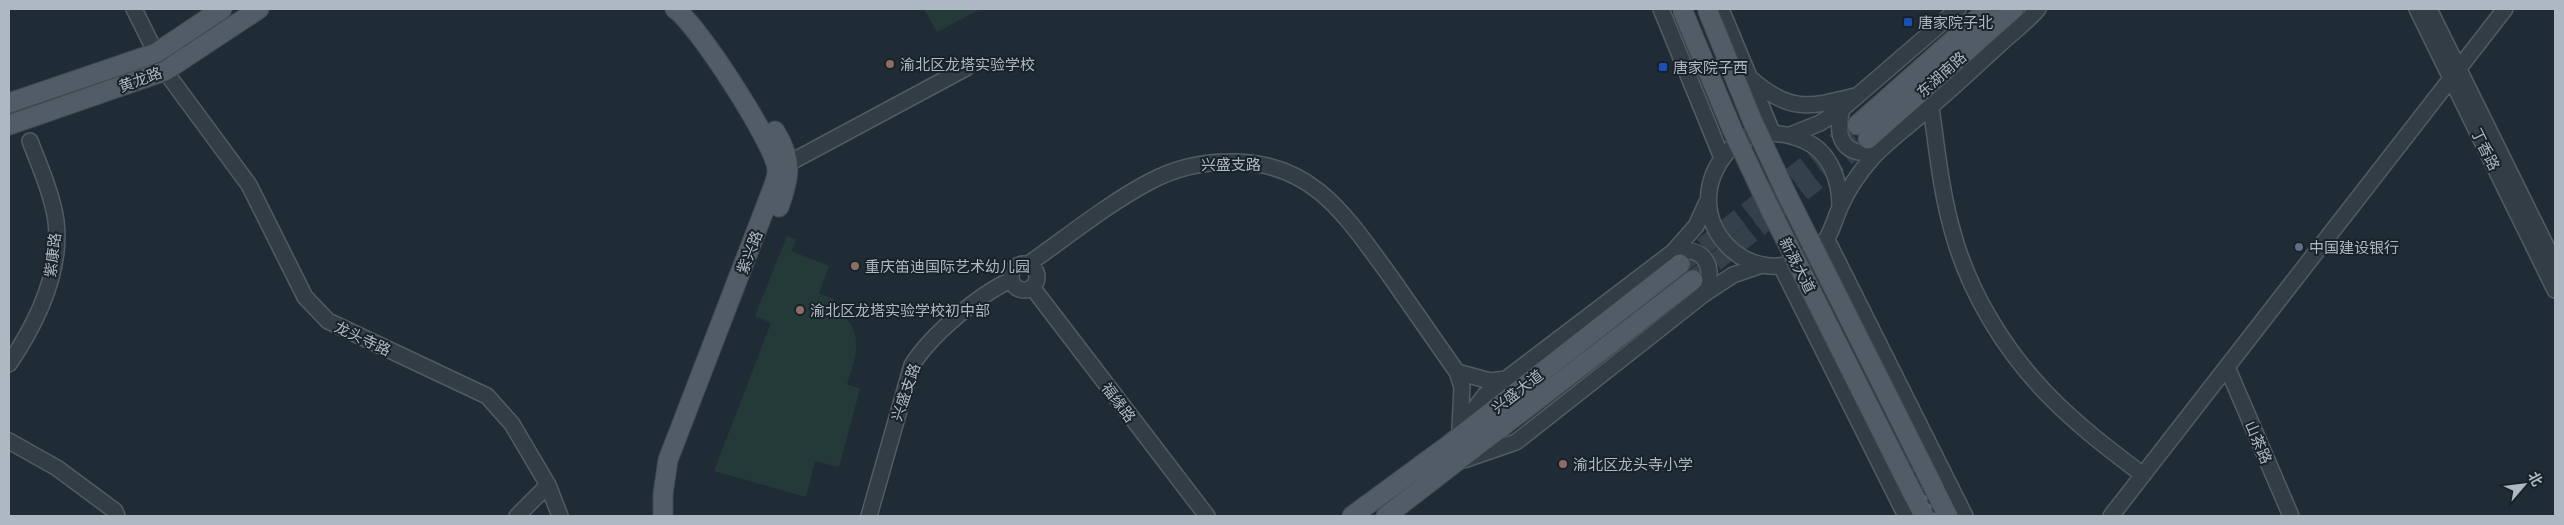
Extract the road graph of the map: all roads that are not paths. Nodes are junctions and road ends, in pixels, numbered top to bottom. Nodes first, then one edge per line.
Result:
1 (134, 9) edge
2 (222, 9) edge
3 (259, 9) edge
4 (675, 9) edge
5 (691, 9) edge
6 (1661, 9) edge
7 (1682, 9) edge
8 (1707, 9) edge
9 (1722, 9) edge
10 (1958, 9) edge
11 (1988, 9) edge
12 (2014, 9) edge
13 (2038, 9) edge
14 (2417, 9) edge
15 (2429, 9) edge
16 (2505, 9) edge
17 (156, 53) junction
18 (966, 68) dead end
19 (166, 71) junction
20 (2455, 73) junction
21 (1748, 77) junction
22 (1859, 94) junction
23 (1696, 98) junction
24 (10, 100) edge
25 (1931, 107) junction
26 (1842, 109) junction
27 (40, 114) junction
28 (9, 126) edge
29 (1772, 132) junction
30 (1790, 135) junction
31 (1867, 139) junction
32 (30, 141) junction
33 (1722, 158) junction
34 (783, 166) junction
35 (1708, 202) junction
36 (1840, 207) junction
37 (1827, 240) junction
38 (1677, 258) junction
39 (1027, 264) junction
40 (2555, 264) edge
41 (1762, 265) junction
42 (1781, 266) junction
43 (1011, 280) junction
44 (1032, 287) junction
45 (1698, 287) junction
46 (2555, 290) edge
47 (1858, 302) junction
48 (1812, 328) junction
49 (9, 364) edge
50 (2227, 367) junction
51 (1457, 372) junction
52 (1506, 379) junction
53 (1460, 428) junction
54 (9, 441) edge
55 (1451, 455) junction
56 (2143, 475) junction
57 (548, 485) junction
58 (112, 515) edge
59 (517, 516) edge
60 (560, 516) edge
61 (664, 516) edge
62 (676, 516) edge
63 (869, 516) edge
64 (1206, 516) edge
65 (1352, 516) edge
66 (1386, 516) edge
67 (1906, 516) edge
68 (1924, 516) edge
69 (1948, 516) edge
70 (1965, 516) edge
71 (2112, 516) edge
72 (2290, 516) edge

1 - 17 street, 龙头寺路
2 - 17 main road, 黄龙路
3 - 19 main road, 黄龙路
4 - 34 main road, 紫兴路
5 - 34 main road
6 - 23 street
7 - 68 main road, 新溉大道, bridge
8 - 69 main road, 新溉大道, bridge
9 - 21 street
10 - 22 street
11 - 31 main road, 东湖南路
12 - 31 main road, 东湖南路
13 - 25 street
14 - 20 street, 丁香路
15 - 20 street, 丁香路
16 - 20 street
17 - 19 street, 龙头寺路
17 - 24 main road, 黄龙路
18 - 34 street
19 - 27 main road, 黄龙路
19 - 57 street, 龙头寺路
20 - 40 street, 丁香路
20 - 46 street, 丁香路
20 - 50 street
21 - 22 street
21 - 23 street
21 - 29 street
22 - 26 street
23 - 33 street
25 - 31 street
25 - 56 street
26 - 30 street
26 - 31 street
27 - 28 main road, 黄龙路
27 - 32 street
28 - 32 street
29 - 30 street
29 - 33 street
30 - 36 street
31 - 36 street
32 - 49 street, 紫康路
33 - 35 street
34 - 61 main road, 紫兴路
34 - 62 main road, 紫兴路
35 - 38 street
35 - 41 street
36 - 37 street
37 - 42 street
37 - 47 street
38 - 45 street
38 - 52 street
38 - 55 main road, 兴盛大道
39 - 43 street
39 - 44 street
39 - 51 street, 兴盛支路
41 - 42 street
41 - 45 street
42 - 48 street, 新溉大道
43 - 44 street
43 - 63 street, 兴盛支路
44 - 64 street, 福缘路
45 - 55 main road, 兴盛大道
47 - 48 street
47 - 70 street
48 - 67 street, 新溉大道
50 - 56 street
50 - 72 street, 山茶路
51 - 52 street
51 - 53 street
52 - 53 street
53 - 55 street
54 - 58 street
55 - 65 main road, 兴盛大道
55 - 66 main road, 兴盛大道
56 - 71 street
57 - 59 street
57 - 60 street, 龙头寺路

